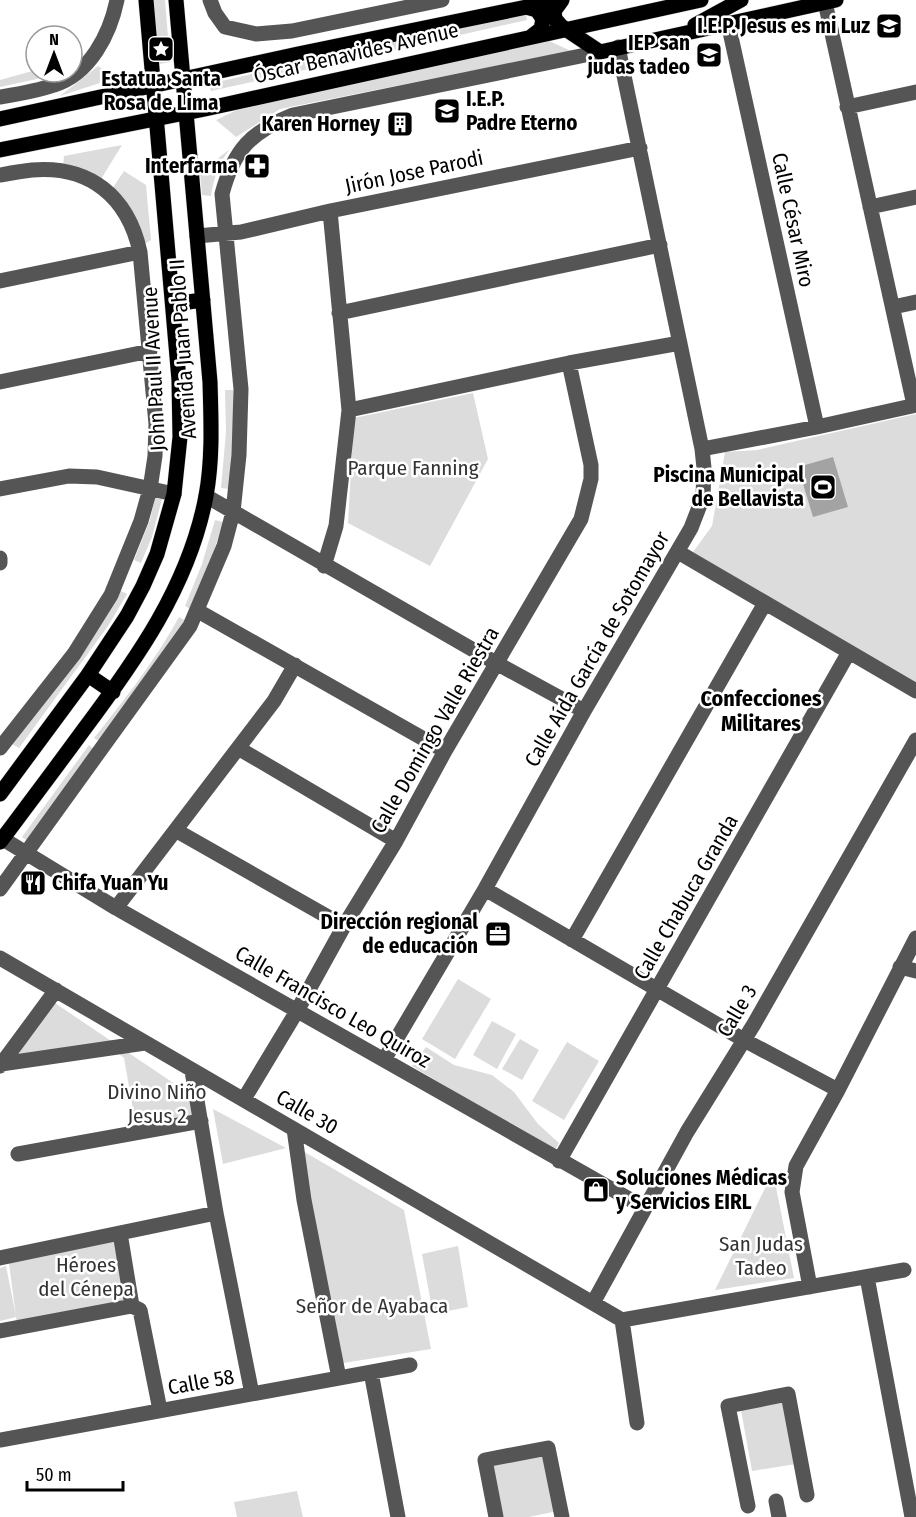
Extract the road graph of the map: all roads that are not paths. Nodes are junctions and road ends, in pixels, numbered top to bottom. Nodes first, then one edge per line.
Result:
1 (117, 0) edge
2 (146, 0) edge
3 (176, 0) edge
4 (210, 0) edge
5 (439, 0) edge
6 (562, 0) edge
7 (701, 0) edge
8 (741, 0) edge
9 (831, 1) edge
10 (526, 7) junction
11 (728, 23) junction
12 (566, 30) junction
13 (676, 34) junction
14 (532, 36) junction
15 (618, 47) junction
16 (600, 52) junction
17 (183, 80) junction
18 (153, 86) junction
19 (916, 92) edge
20 (0, 97) edge
21 (847, 106) junction
22 (186, 112) junction
23 (0, 119) edge
24 (156, 119) junction
25 (640, 148) junction
26 (0, 150) edge
27 (0, 175) edge
28 (916, 197) edge
29 (870, 207) junction
30 (330, 211) junction
31 (226, 234) junction
32 (197, 236) junction
33 (660, 245) junction
34 (140, 252) junction
35 (0, 281) edge
36 (203, 300) junction
37 (916, 302) edge
38 (173, 304) junction
39 (893, 307) junction
40 (339, 314) junction
41 (680, 343) junction
42 (150, 351) junction
43 (569, 363) junction
44 (0, 382) edge
45 (915, 405) edge
46 (349, 410) junction
47 (817, 427) junction
48 (702, 449) junction
49 (0, 489) edge
50 (150, 489) junction
51 (174, 494) junction
52 (206, 496) junction
53 (233, 513) junction
54 (678, 552) junction
55 (0, 558) edge
56 (0, 563) edge
57 (324, 566) junction
58 (765, 603) junction
59 (198, 611) junction
60 (849, 652) junction
61 (496, 663) junction
62 (295, 665) junction
63 (88, 675) junction
64 (916, 691) edge
65 (113, 692) junction
66 (584, 711) junction
67 (5, 733) edge
68 (916, 740) edge
69 (0, 748) edge
70 (238, 748) junction
71 (445, 751) junction
72 (0, 794) edge
73 (177, 831) junction
74 (1, 841) edge
75 (396, 841) junction
76 (27, 854) junction
77 (0, 889) edge
78 (485, 889) junction
79 (116, 908) junction
80 (344, 927) junction
81 (916, 938) edge
82 (572, 940) junction
83 (0, 958) edge
84 (900, 967) junction
85 (916, 971) edge
86 (56, 990) junction
87 (658, 990) junction
88 (297, 1011) junction
89 (744, 1040) junction
90 (145, 1042) junction
91 (384, 1060) junction
92 (0, 1065) edge
93 (192, 1071) junction
94 (838, 1090) junction
95 (244, 1100) junction
96 (201, 1121) junction
97 (294, 1129) junction
98 (18, 1154) dead end
99 (559, 1161) junction
100 (645, 1209) junction
101 (216, 1213) junction
102 (120, 1233) junction
103 (0, 1258) edge
104 (904, 1270) dead end
105 (867, 1277) junction
106 (810, 1287) junction
107 (593, 1303) junction
108 (132, 1306) junction
109 (622, 1320) junction
110 (0, 1331) edge
111 (410, 1365) dead end
112 (371, 1372) junction
113 (339, 1378) junction
114 (252, 1394) junction
115 (160, 1410) junction
116 (637, 1423) dead end
117 (0, 1440) edge
118 (807, 1495) dead end
119 (776, 1501) dead end
120 (748, 1506) dead end
121 (398, 1517) edge
122 (496, 1517) edge
123 (562, 1517) edge
124 (779, 1517) edge
125 (912, 1517) edge

1 - 20 street
2 - 18 main road, John Paul II Avenue
3 - 17 main road
4 - 5 street
6 - 10 main road
6 - 12 main road
7 - 12 main road, Óscar Benavides Avenue
8 - 13 main road
9 - 11 main road
9 - 21 street
10 - 14 main road
10 - 17 main road
11 - 13 main road
11 - 47 street, Calle César Miro
12 - 14 main road, Óscar Benavides Avenue
12 - 16 main road
13 - 15 main road
14 - 22 main road, Óscar Benavides Avenue
15 - 16 main road
15 - 25 street, Calle Aída García de Sotomayor
16 - 31 street
17 - 18 main road
17 - 22 main road, Avenida Juan Pablo II
18 - 23 main road
18 - 24 main road, John Paul II Avenue
19 - 21 street
21 - 29 street
22 - 24 main road, Óscar Benavides Avenue
22 - 32 main road, Avenida Juan Pablo II
24 - 26 main road, Óscar Benavides Avenue
24 - 38 main road, John Paul II Avenue
25 - 30 street, Jirón Jose Parodi
25 - 33 street, Calle Aída García de Sotomayor
27 - 34 street, John Paul II Avenue
28 - 29 street
29 - 39 street
30 - 31 street, Jirón Jose Parodi
30 - 40 street
31 - 32 street, Jirón Jose Parodi
31 - 53 street
32 - 36 main road, Avenida Juan Pablo II
33 - 40 street
33 - 41 street, Calle Aída García de Sotomayor
34 - 35 street
34 - 42 street, John Paul II Avenue
36 - 38 main road
36 - 52 main road, Avenida Juan Pablo II
37 - 39 street
38 - 51 main road, John Paul II Avenue
39 - 45 street
40 - 46 street
41 - 43 street
41 - 48 street, Calle Aída García de Sotomayor
42 - 44 street
42 - 50 street, John Paul II Avenue
43 - 46 street
43 - 61 street, Calle Domingo Valle Riestra
45 - 47 street
46 - 57 street
47 - 48 street
48 - 54 street, Calle Aída García de Sotomayor
49 - 50 street
50 - 51 street
50 - 67 street, John Paul II Avenue
51 - 63 main road, John Paul II Avenue
52 - 53 street
52 - 65 main road, Avenida Juan Pablo II
53 - 57 street
53 - 59 street
54 - 58 street
54 - 66 street, Calle Aída García de Sotomayor
55 - 56 street
57 - 61 street
58 - 60 street
58 - 82 street
59 - 62 street
59 - 76 street
60 - 64 street
60 - 87 street, Calle Chabuca Granda
61 - 66 street
61 - 71 street, Calle Domingo Valle Riestra
62 - 70 street
62 - 71 street
63 - 65 main road
63 - 72 main road, John Paul II Avenue
65 - 74 main road, Avenida Juan Pablo II
66 - 78 street, Calle Aída García de Sotomayor
67 - 69 street, John Paul II Avenue
68 - 89 street, Calle 3
70 - 73 street
70 - 75 street
71 - 75 street, Calle Domingo Valle Riestra
73 - 79 street
73 - 80 street
74 - 76 street, Calle Francisco Leo Quiroz
75 - 80 street, Calle Domingo Valle Riestra
76 - 77 street
76 - 79 street, Calle Francisco Leo Quiroz
78 - 82 street
78 - 91 street, Calle Aída García de Sotomayor
79 - 88 street, Calle Francisco Leo Quiroz
80 - 88 street, Calle Domingo Valle Riestra
81 - 84 street
82 - 87 street
83 - 86 street, Calle 30
84 - 85 street
84 - 94 street
86 - 90 street, Calle 30
86 - 92 street
87 - 89 street
87 - 99 street, Calle Chabuca Granda
88 - 91 street, Calle Francisco Leo Quiroz
88 - 95 street, Calle Domingo Valle Riestra
89 - 94 street
89 - 100 street, Calle 3
90 - 92 street
90 - 93 street, Calle 30
91 - 99 street, Calle Francisco Leo Quiroz
93 - 95 street, Calle 30
93 - 96 street
94 - 106 street
95 - 97 street, Calle 30
96 - 98 street
96 - 101 street
97 - 107 street, Calle 30
97 - 113 street
99 - 100 street, Calle Francisco Leo Quiroz
100 - 107 street, Calle 3
101 - 102 street
101 - 114 street
102 - 103 street
102 - 108 street
104 - 105 street
105 - 106 street
105 - 125 street
106 - 109 street
107 - 109 street, Calle 30
108 - 110 street
108 - 115 street
109 - 116 street
111 - 112 street, Calle 58
112 - 113 street, Calle 58
112 - 121 street
113 - 114 street, Calle 58
114 - 115 street, Calle 58
115 - 117 street, Calle 58
118 - 120 street
119 - 124 street
122 - 123 street

